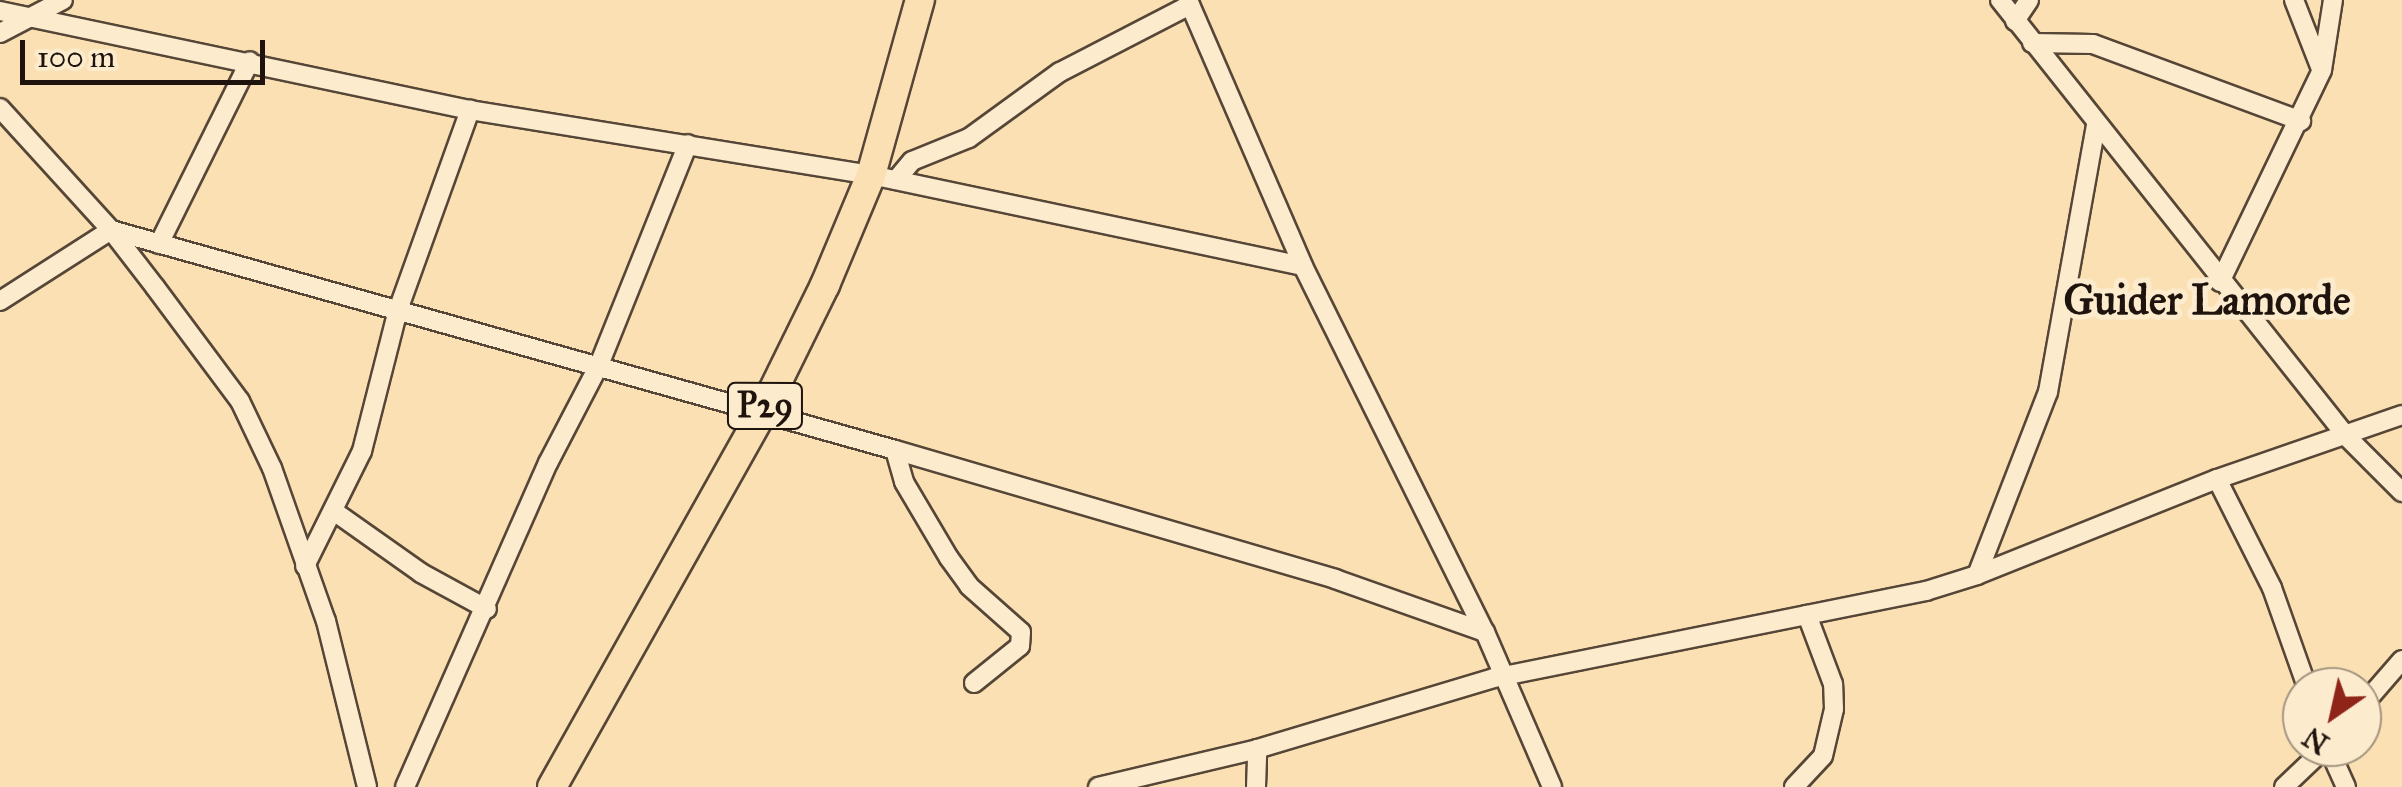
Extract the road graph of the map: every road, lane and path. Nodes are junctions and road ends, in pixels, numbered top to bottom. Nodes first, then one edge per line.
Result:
1 (64, 0) edge
2 (920, 0) edge
3 (2000, 0) edge
4 (2029, 0) edge
5 (2294, 0) edge
6 (2334, 0) edge
7 (1189, 2) edge
8 (0, 10) edge
9 (35, 16) junction
10 (2015, 22) junction
11 (0, 33) edge
12 (2032, 43) junction
13 (250, 61) junction
14 (2322, 70) junction
15 (0, 108) edge
16 (470, 110) junction
17 (2301, 121) junction
18 (2096, 124) junction
19 (688, 144) junction
20 (884, 177) junction
21 (110, 230) junction
22 (160, 244) junction
23 (1303, 266) junction
24 (2220, 282) junction
25 (0, 301) edge
26 (398, 310) junction
27 (599, 365) junction
28 (762, 412) junction
29 (2402, 415) edge
30 (2347, 437) junction
31 (896, 450) junction
32 (2216, 478) junction
33 (2402, 492) edge
34 (335, 512) junction
35 (306, 566) junction
36 (1977, 575) junction
37 (487, 609) junction
38 (1807, 614) junction
39 (1485, 632) junction
40 (2402, 660) edge
41 (2300, 667) edge
42 (1505, 675) junction
43 (974, 682) dead end
44 (2382, 683) edge
45 (1258, 748) junction
46 (2306, 767) edge
47 (367, 787) edge
48 (404, 787) edge
49 (552, 787) edge
50 (1098, 787) edge
51 (1256, 787) edge
52 (1552, 787) edge
53 (1794, 787) edge
54 (2284, 787) edge

1 - 9 street
2 - 20 main road, P29
3 - 10 street
4 - 10 street
5 - 14 street
6 - 14 street
7 - 20 street
7 - 23 street
8 - 9 street
9 - 11 street
9 - 13 street
10 - 12 street
12 - 17 street
12 - 18 street
13 - 16 street
13 - 22 street
14 - 17 street
15 - 21 street
16 - 19 street
16 - 26 street
17 - 24 street
18 - 24 street
18 - 36 street
19 - 20 street
19 - 27 street
20 - 23 street
20 - 28 main road, P29
21 - 22 street
21 - 25 street
21 - 35 street
22 - 26 street
23 - 39 street
24 - 30 street
26 - 27 street
26 - 34 street
27 - 28 street
27 - 37 street
28 - 31 street
28 - 49 main road, P29
29 - 30 street
30 - 32 street
30 - 33 street
31 - 39 street
31 - 43 street
32 - 36 street
32 - 41 street
34 - 35 street
34 - 37 street
35 - 47 street
36 - 38 street
37 - 48 street
38 - 42 street
38 - 53 street
39 - 42 street
40 - 44 street
42 - 45 street
42 - 52 street
45 - 50 street
45 - 51 street
46 - 54 street

